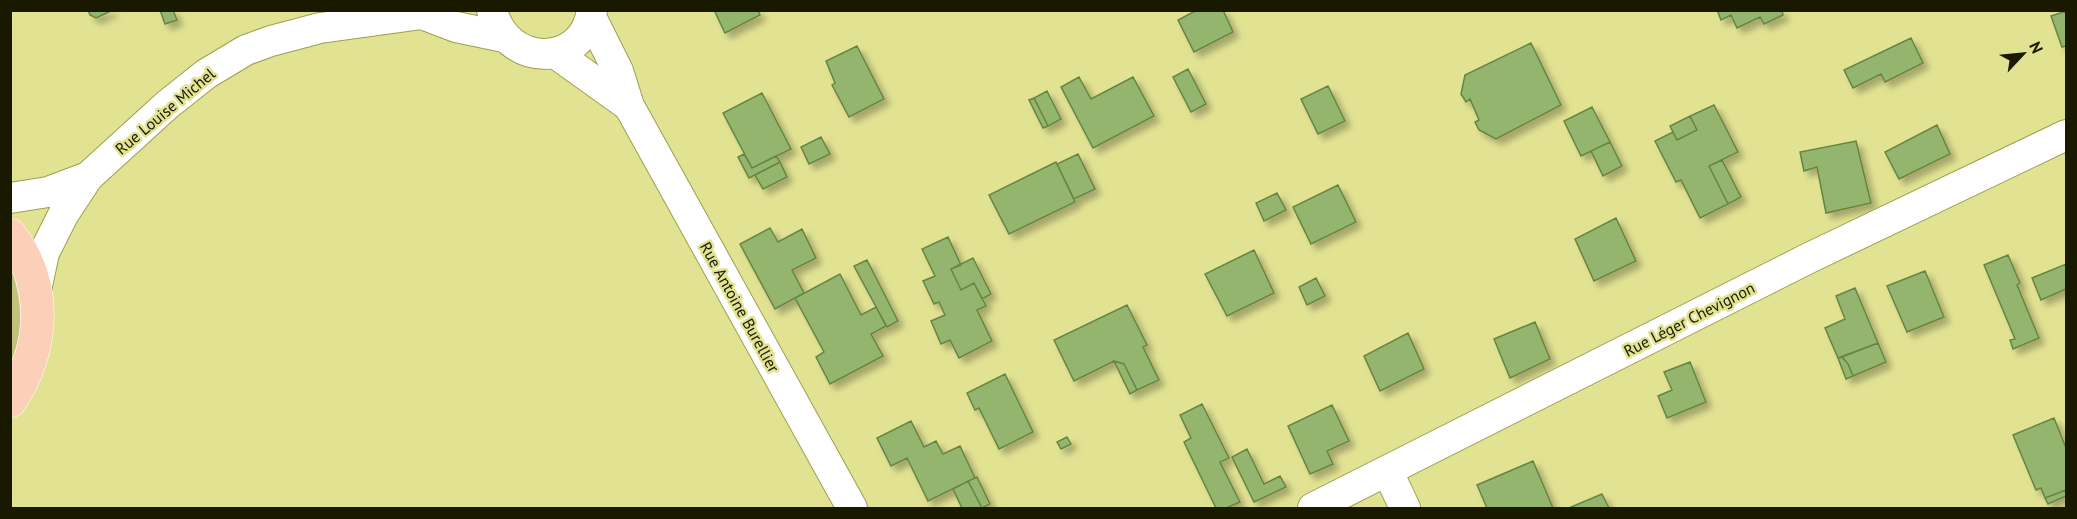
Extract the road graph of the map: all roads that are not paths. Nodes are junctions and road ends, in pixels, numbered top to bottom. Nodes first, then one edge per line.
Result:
1 (426, 12) edge
2 (592, 14) edge
3 (498, 24) edge
4 (555, 53) junction
5 (629, 106) junction
6 (2067, 135) edge
7 (88, 177) junction
8 (10, 198) edge
9 (10, 235) edge
10 (36, 290) junction
11 (10, 401) edge
12 (1388, 472) junction
13 (852, 508) edge
14 (1313, 508) edge
15 (1405, 508) edge

1 - 3 street, Rue Louise Michel
1 - 7 street, Rue Louise Michel
2 - 4 street
2 - 5 street, Rue Antoine Burellier
3 - 4 street, Rue Louise Michel
4 - 5 street, Rue Antoine Burellier
5 - 13 street, Rue Antoine Burellier
6 - 12 street, Rue Léger Chevignon
7 - 8 street, Rue Louise Michel
7 - 10 street, Rue Louise Michel
9 - 10 main road
10 - 11 main road
12 - 14 street, Rue Léger Chevignon
12 - 15 street

